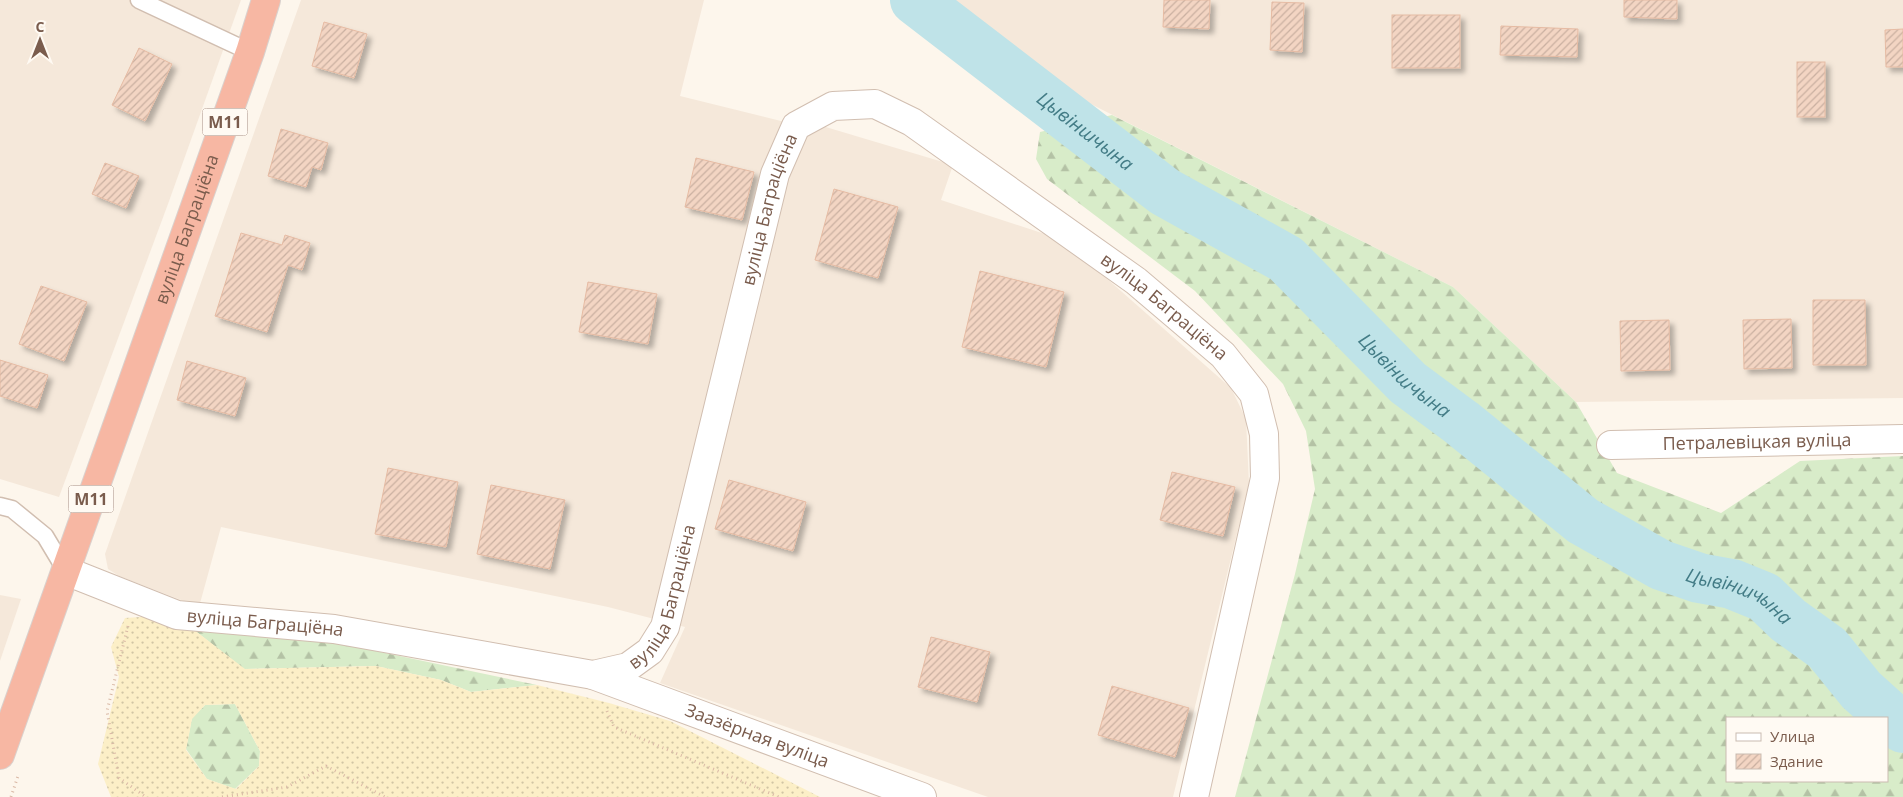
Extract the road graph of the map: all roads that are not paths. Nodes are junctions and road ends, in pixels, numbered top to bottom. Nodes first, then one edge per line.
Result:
1 (139, 0) edge
2 (266, 0) edge
3 (250, 52) junction
4 (1903, 439) edge
5 (1611, 445) dead end
6 (0, 506) edge
7 (66, 571) junction
8 (593, 675) junction
9 (0, 755) edge
10 (922, 797) edge
11 (1194, 797) edge

1 - 3 lane
2 - 3 highway, вуліца Баграціёна / М11
3 - 7 highway, вуліца Баграціёна / М11
4 - 5 street, Петралевіцкая вуліца
6 - 7 lane
7 - 8 street, вуліца Баграціёна
7 - 9 highway, вуліца Баграціёна / М11
8 - 10 street, Заазёрная вуліца
8 - 11 street, вуліца Баграціёна

